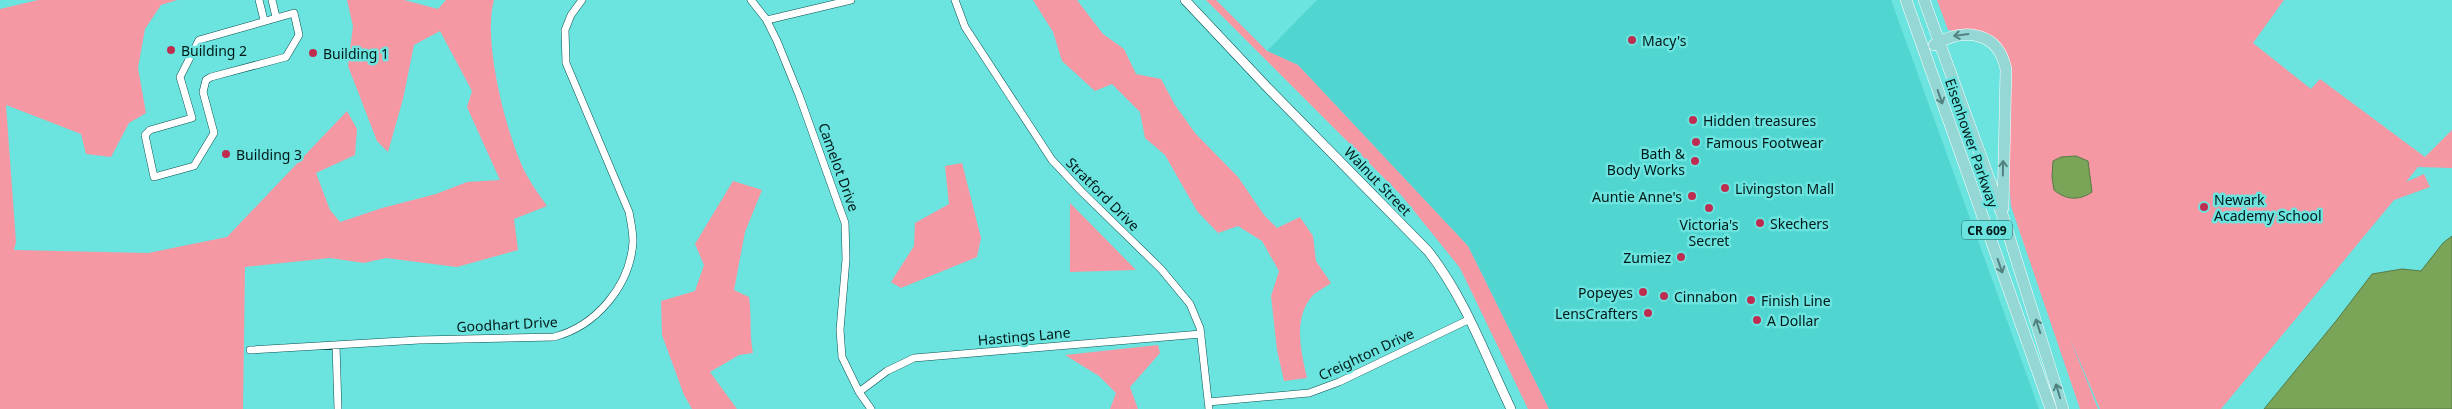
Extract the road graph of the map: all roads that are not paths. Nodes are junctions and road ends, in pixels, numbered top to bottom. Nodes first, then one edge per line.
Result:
1 (259, 0) edge
2 (272, 0) edge
3 (582, 0) edge
4 (751, 0) edge
5 (851, 0) edge
6 (955, 0) edge
7 (1185, 0) edge
8 (1906, 0) edge
9 (1924, 0) edge
10 (276, 18) junction
11 (264, 20) junction
12 (767, 20) junction
13 (1939, 42) junction
14 (1923, 51) junction
15 (2003, 217) junction
16 (1470, 319) junction
17 (1201, 334) junction
18 (336, 345) junction
19 (250, 350) dead end
20 (859, 392) junction
21 (1208, 406) edge
22 (338, 409) edge
23 (871, 409) edge
24 (1511, 409) edge
25 (2052, 409) edge
26 (2063, 409) edge

1 - 11 street
2 - 10 street
3 - 18 street, Goodhart Drive
4 - 12 street, Camelot Drive
5 - 12 street
6 - 17 street, Stratford Drive
7 - 16 street, Walnut Street
8 - 14 main road, Eisenhower Parkway / CR 609
9 - 13 main road, Eisenhower Parkway / CR 609
10 - 11 street
10 - 11 street
12 - 20 street, Camelot Drive
13 - 14 main road
13 - 15 main road, Eisenhower Parkway / CR 609
15 -> 13 main road
14 -> 25 main road, Eisenhower Parkway / CR 609
26 -> 15 main road, Eisenhower Parkway / CR 609
16 - 21 street, Creighton Drive
16 - 24 street, Walnut Street
17 - 20 street, Hastings Lane
17 - 21 street, Stratford Drive
18 - 19 street, Goodhart Drive
18 - 22 street
20 - 23 street, Camelot Drive

